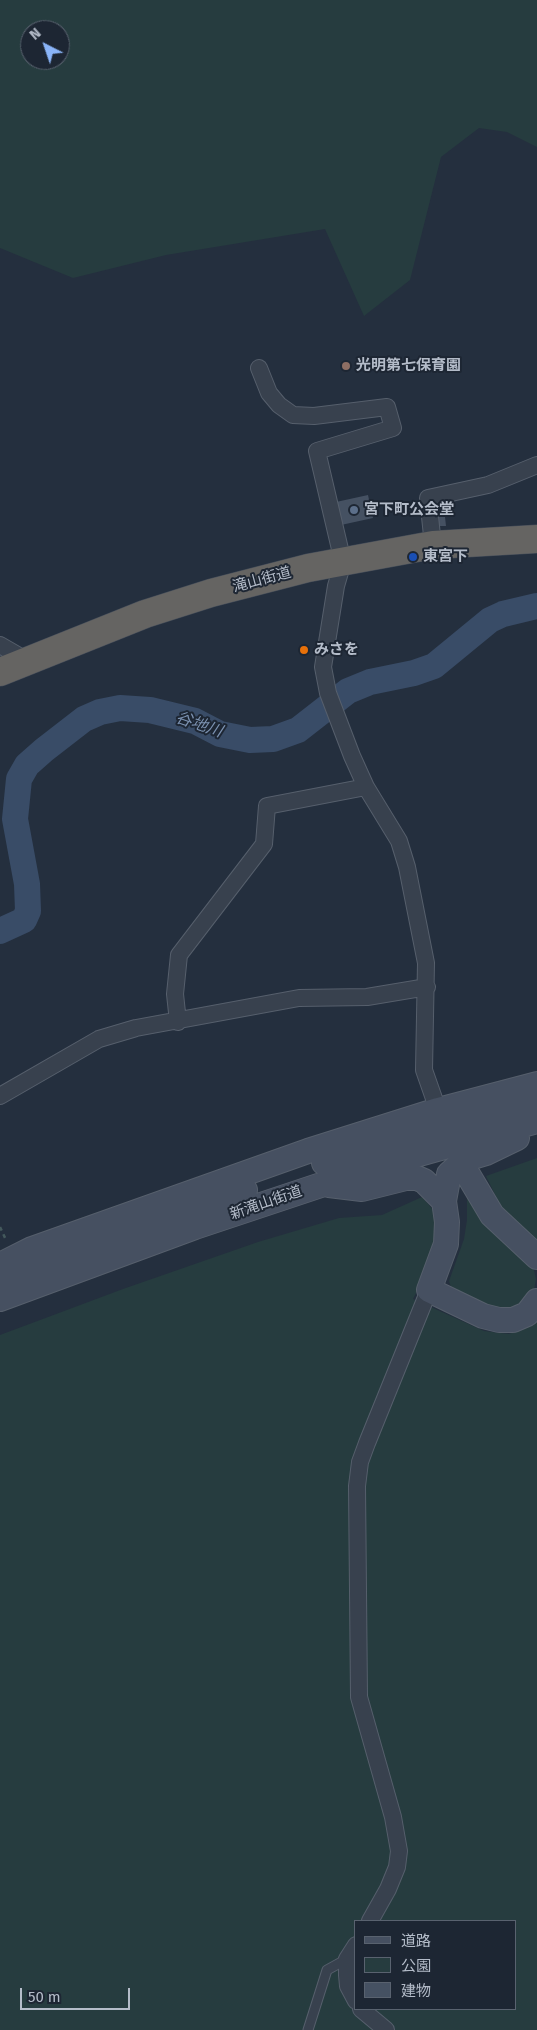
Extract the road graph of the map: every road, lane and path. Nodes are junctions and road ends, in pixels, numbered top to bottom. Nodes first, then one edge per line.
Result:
1 (259, 368) dead end
2 (537, 465) edge
3 (537, 539) edge
4 (433, 545) junction
5 (343, 562) junction
6 (1, 644) edge
7 (26, 660) junction
8 (0, 672) edge
9 (366, 787) junction
10 (427, 987) junction
11 (178, 1022) junction
12 (537, 1084) edge
13 (0, 1096) edge
14 (537, 1102) edge
15 (440, 1114) junction
16 (537, 1121) edge
17 (537, 1129) edge
18 (467, 1172) dead end
19 (321, 1185) junction
20 (444, 1201) junction
21 (0, 1227) edge
22 (7, 1242) dead end
23 (537, 1256) edge
24 (0, 1265) edge
25 (0, 1279) edge
26 (429, 1290) junction
27 (0, 1299) edge
28 (537, 1301) edge
29 (371, 1920) edge
30 (352, 1952) edge
31 (354, 1997) edge
32 (362, 2010) edge
33 (308, 2030) edge
34 (386, 2030) edge

1 - 5 street
2 - 4 street
3 - 4 highway, 滝山街道
4 - 5 highway, 滝山街道
5 - 7 highway, 滝山街道
5 - 9 street
6 - 7 street
7 - 8 highway, 滝山街道
9 - 10 street
9 - 11 street
10 - 11 street
10 - 15 street
11 - 13 street
12 - 15 main road
14 - 25 main road, 新滝山街道
15 - 24 main road
16 - 19 main road, 新滝山街道
17 - 20 main road
18 - 23 main road
19 - 20 main road
19 - 27 main road, 新滝山街道
20 - 26 main road
21 - 22 path
26 - 28 main road
26 - 29 street
30 - 31 street
30 - 33 lane
32 - 34 street

